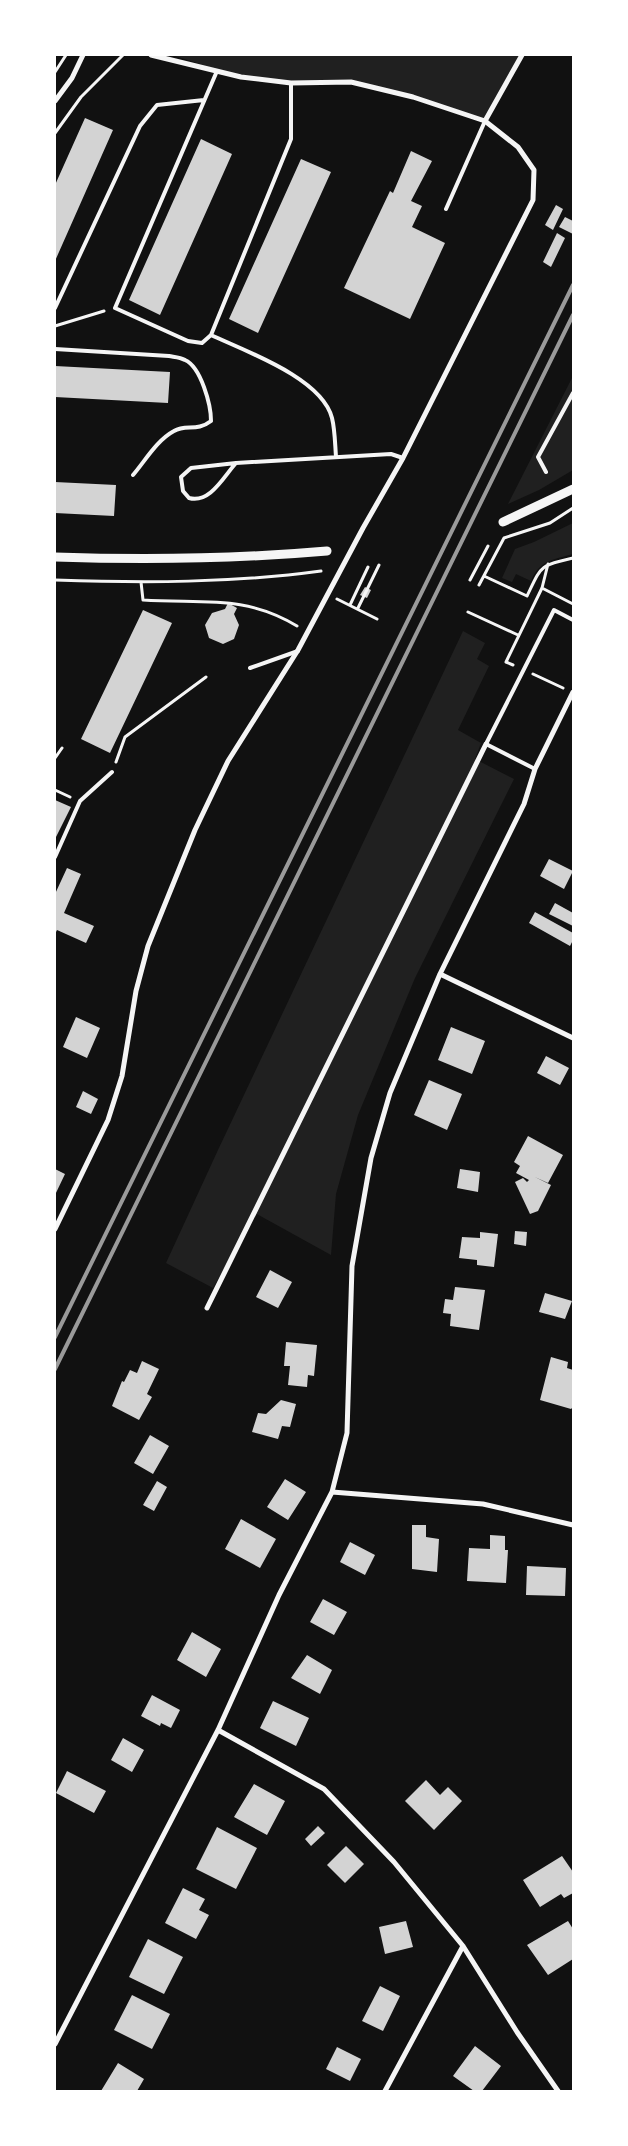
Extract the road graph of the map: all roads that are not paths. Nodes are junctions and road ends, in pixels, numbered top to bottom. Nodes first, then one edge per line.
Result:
1 (83, 55) edge
2 (151, 55) edge
3 (522, 55) edge
4 (217, 71) junction
5 (291, 83) junction
6 (204, 100) junction
7 (55, 101) edge
8 (485, 121) junction
9 (446, 209) dead end
10 (55, 308) edge
11 (211, 335) junction
12 (55, 349) edge
13 (573, 393) edge
14 (336, 457) junction
15 (403, 458) junction
16 (236, 462) junction
17 (546, 472) dead end
18 (133, 475) dead end
19 (573, 489) edge
20 (504, 522) dead end
21 (327, 551) dead end
22 (55, 557) edge
23 (573, 620) edge
24 (298, 650) junction
25 (250, 668) dead end
26 (573, 692) edge
27 (486, 744) junction
28 (535, 769) junction
29 (112, 772) road end
30 (55, 857) edge
31 (440, 974) junction
32 (573, 1038) edge
33 (55, 1229) edge
34 (207, 1308) dead end
35 (332, 1492) junction
36 (573, 1525) edge
37 (218, 1730) junction
38 (463, 1946) junction
39 (55, 2044) edge
40 (385, 2091) edge
41 (558, 2091) edge

1 - 7 street
2 - 4 street
3 - 8 street
4 - 5 street
4 - 6 lane
5 - 8 street
5 - 11 lane
6 - 10 lane
6 - 11 lane
8 - 9 lane
8 - 15 street
11 - 14 lane
12 - 18 lane
13 - 17 lane
14 - 15 lane
14 - 16 lane
15 - 24 street
16 - 16 lane
19 - 20 street
21 - 22 street
23 - 27 lane
24 - 25 lane
24 - 33 street
26 - 28 street
27 - 28 lane
27 - 34 street
28 - 31 street
29 - 30 lane
31 - 32 street
31 - 35 street
35 - 36 street
35 - 37 street
37 - 38 street
37 - 39 street
38 - 40 street
38 - 41 street

